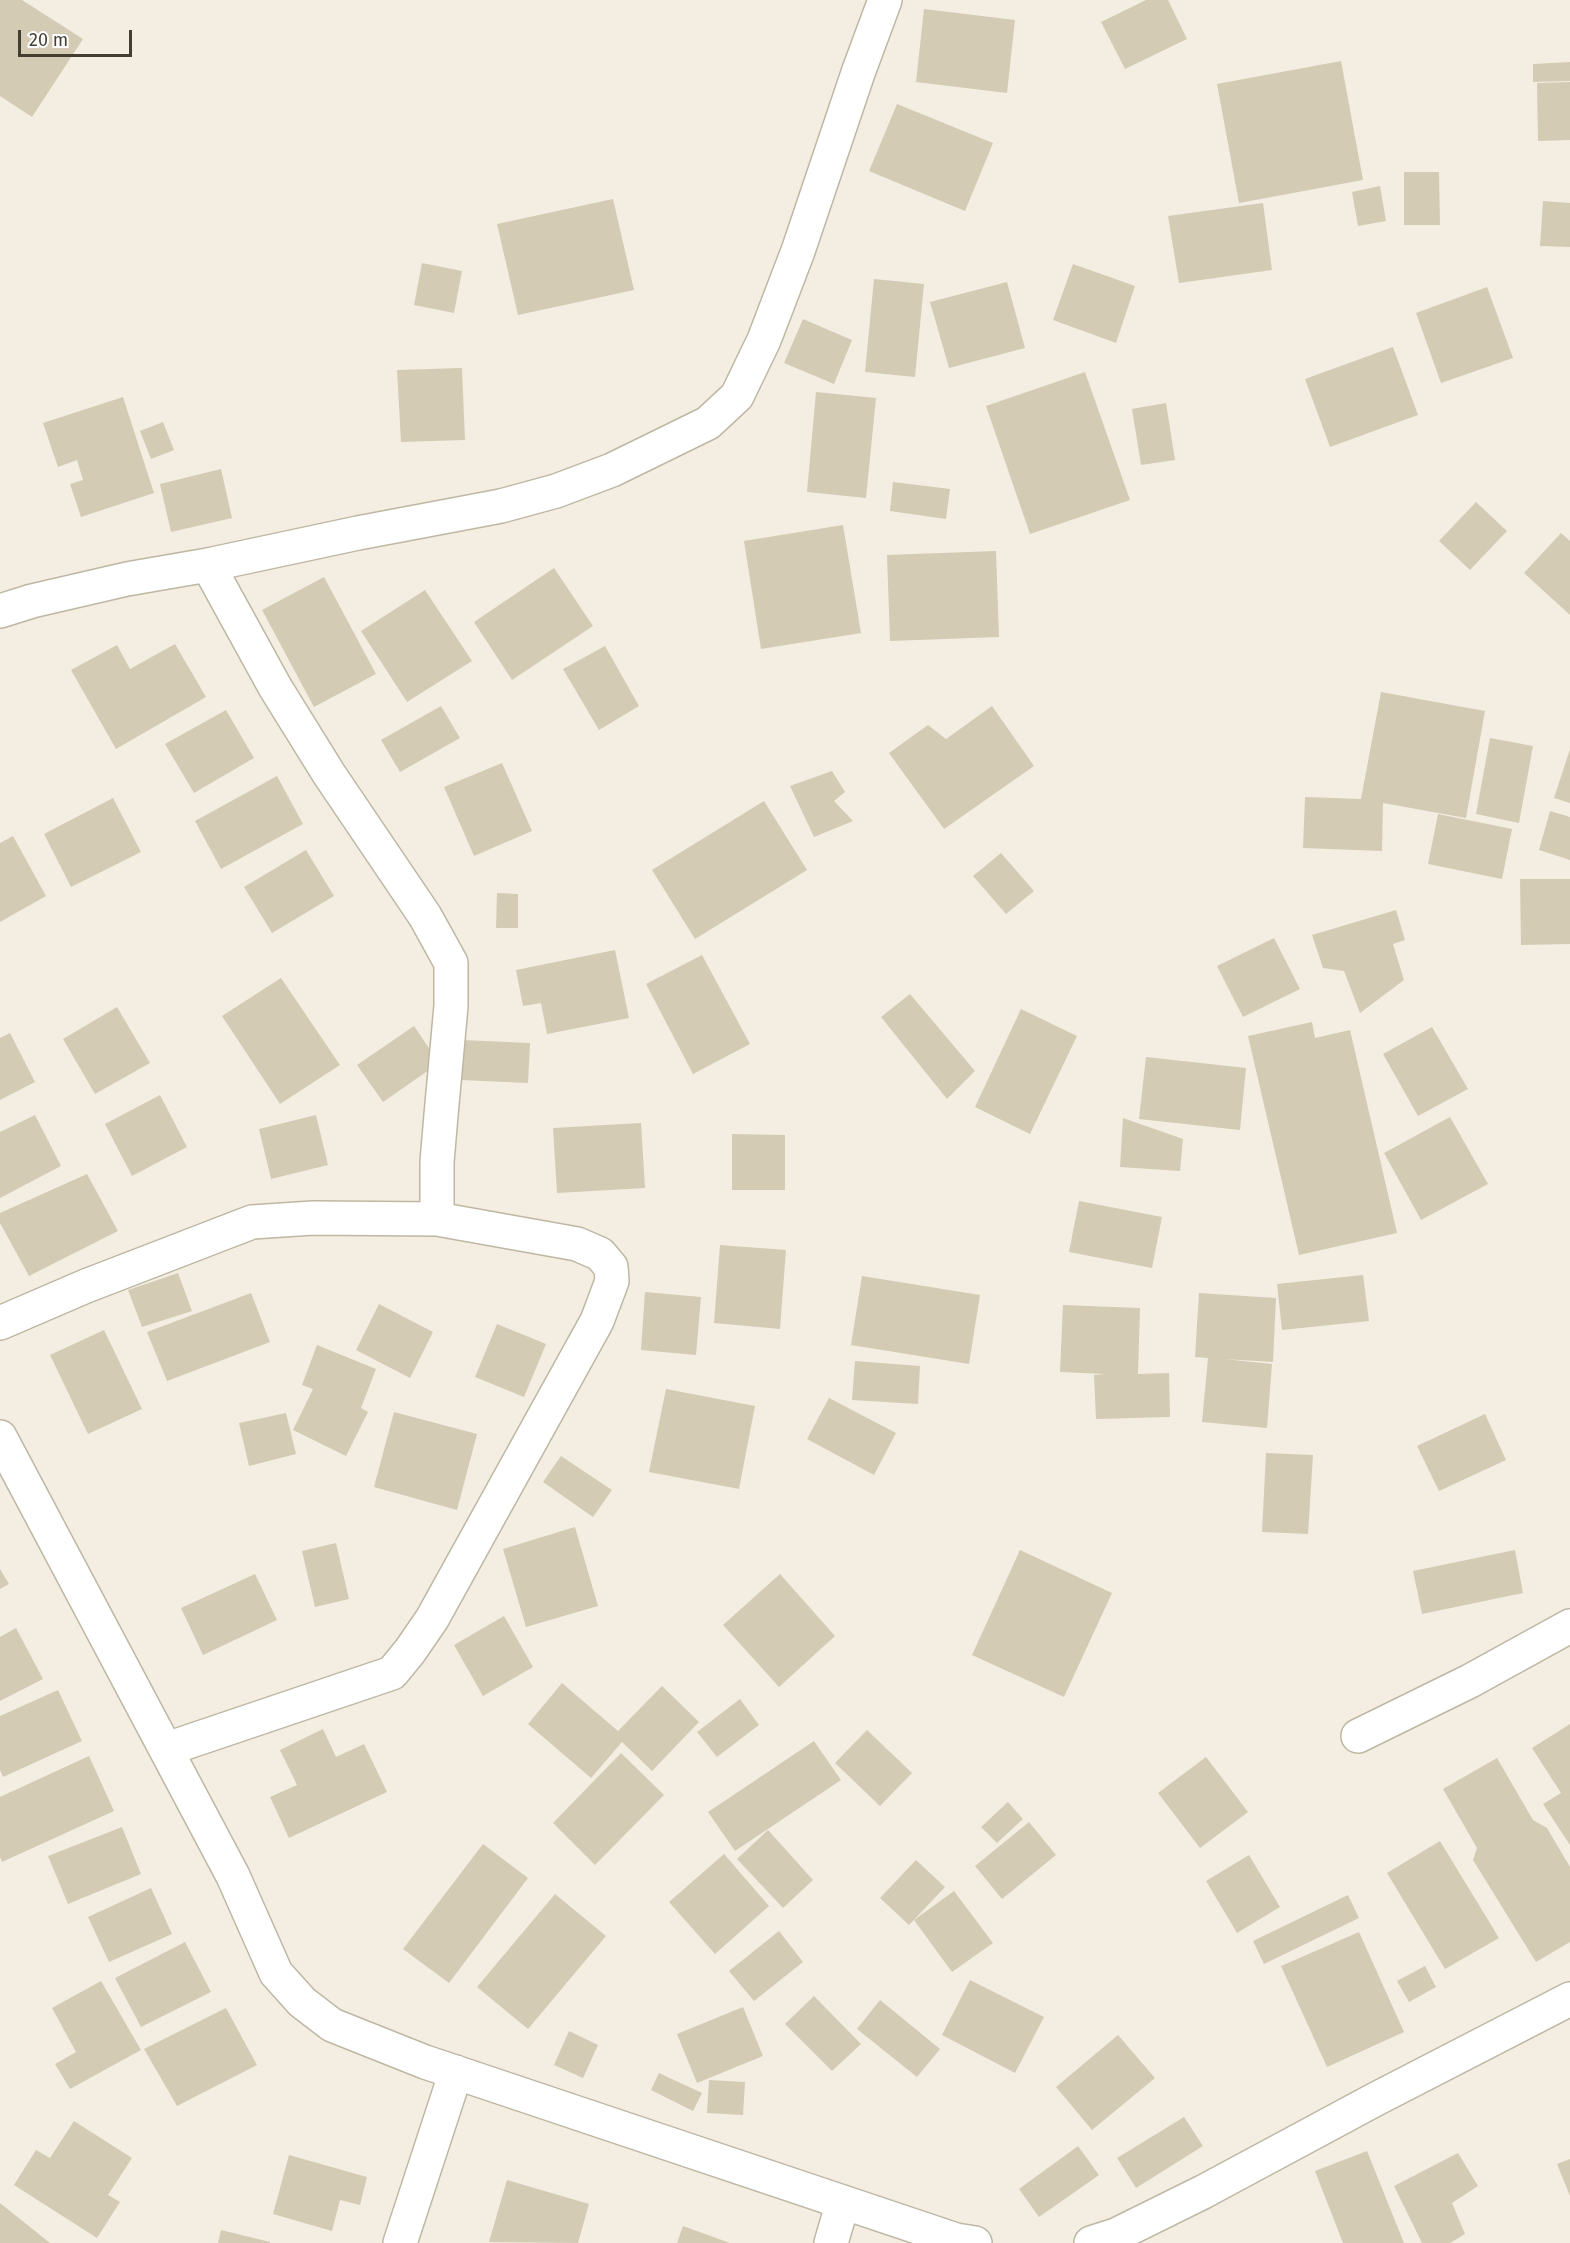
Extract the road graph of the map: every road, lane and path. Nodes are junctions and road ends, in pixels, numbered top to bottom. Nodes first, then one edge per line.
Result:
1 (885, 0) edge
2 (208, 565) junction
3 (0, 611) edge
4 (437, 1219) junction
5 (0, 1323) edge
6 (0, 1437) edge
7 (1570, 1626) edge
8 (1358, 1736) dead end
9 (167, 1749) junction
10 (1570, 1999) edge
11 (456, 2072) junction
12 (843, 2202) junction
13 (400, 2243) edge
14 (831, 2243) edge
15 (975, 2243) edge
16 (1091, 2243) edge

1 - 2 street
2 - 3 street
2 - 4 street
4 - 5 street
4 - 9 street
6 - 9 street
7 - 8 street
9 - 11 street
10 - 16 street
11 - 12 street
11 - 13 street
12 - 14 street
12 - 15 street

